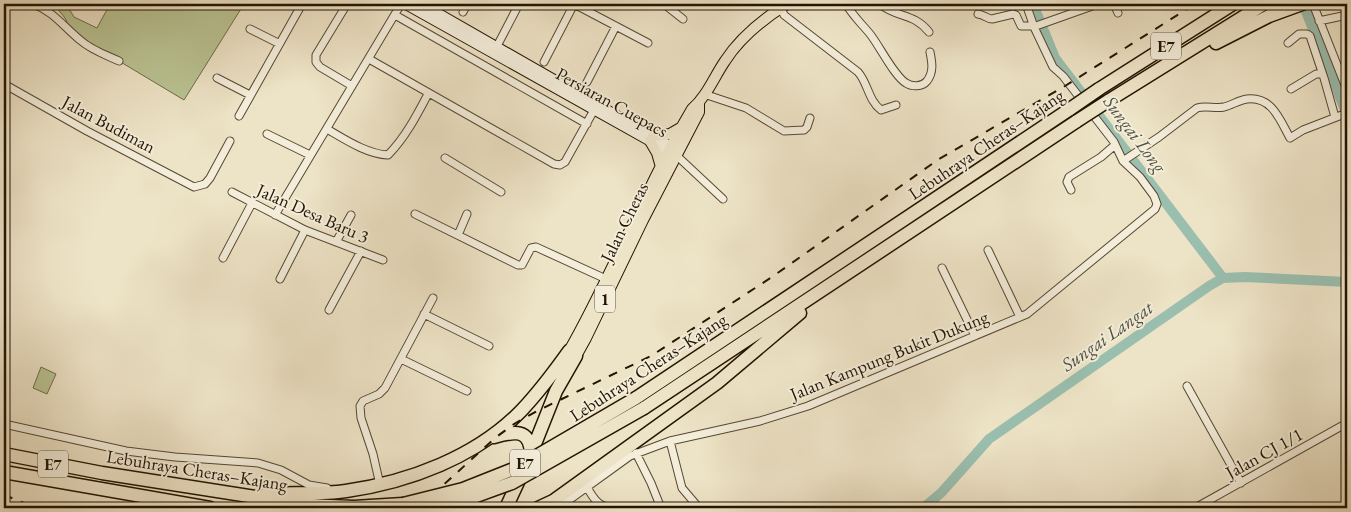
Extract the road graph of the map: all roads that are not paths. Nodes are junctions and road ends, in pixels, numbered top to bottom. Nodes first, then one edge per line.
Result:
1 (33, 4) edge
2 (302, 4) edge
3 (347, 4) edge
4 (403, 4) edge
5 (422, 4) edge
6 (468, 4) edge
7 (519, 4) edge
8 (574, 4) edge
9 (664, 4) edge
10 (846, 4) edge
11 (880, 4) edge
12 (1026, 4) edge
13 (1099, 4) edge
14 (1114, 4) edge
15 (1233, 4) edge
16 (1264, 4) edge
17 (1302, 4) edge
18 (1313, 4) edge
19 (778, 7) edge
20 (463, 12) dead end
21 (1118, 13) dead end
22 (978, 14) dead end
23 (394, 15) junction
24 (1347, 15) edge
25 (683, 19) dead end
26 (1320, 21) junction
27 (616, 26) junction
28 (1035, 27) junction
29 (250, 29) dead end
30 (929, 32) dead end
31 (278, 43) junction
32 (648, 43) dead end
33 (1288, 43) dead end
34 (495, 50) junction
35 (930, 52) dead end
36 (369, 59) junction
37 (119, 61) dead end
38 (544, 62) dead end
39 (1166, 65) junction
40 (1322, 74) junction
41 (217, 78) dead end
42 (587, 82) dead end
43 (4, 84) edge
44 (352, 86) junction
45 (1291, 89) dead end
46 (1347, 90) edge
47 (428, 94) junction
48 (250, 95) junction
49 (702, 98) junction
50 (896, 105) dead end
51 (594, 110) junction
52 (1347, 113) edge
53 (239, 116) dead end
54 (1337, 117) junction
55 (810, 118) dead end
56 (587, 124) junction
57 (682, 127) junction
58 (327, 129) junction
59 (267, 134) dead end
60 (651, 138) junction
61 (230, 141) dead end
62 (1116, 145) junction
63 (672, 151) junction
64 (310, 155) junction
65 (445, 158) dead end
66 (1125, 160) junction
67 (661, 167) junction
68 (1071, 190) dead end
69 (232, 192) dead end
70 (500, 192) dead end
71 (723, 199) dead end
72 (252, 203) junction
73 (414, 214) dead end
74 (467, 214) dead end
75 (275, 215) junction
76 (352, 215) dead end
77 (306, 230) junction
78 (458, 235) junction
79 (336, 242) junction
80 (988, 250) dead end
81 (361, 252) junction
82 (223, 258) dead end
83 (383, 260) dead end
84 (942, 268) dead end
85 (846, 274) junction
86 (606, 279) junction
87 (280, 280) dead end
88 (433, 298) dead end
89 (329, 310) dead end
90 (424, 314) junction
91 (1020, 317) junction
92 (975, 336) junction
93 (489, 346) dead end
94 (572, 354) junction
95 (401, 359) junction
96 (1186, 386) dead end
97 (467, 391) dead end
98 (520, 412) junction
99 (543, 421) junction
100 (1347, 423) edge
101 (4, 424) edge
102 (489, 438) junction
103 (670, 441) junction
104 (4, 449) edge
105 (636, 453) junction
106 (4, 454) edge
107 (531, 454) junction
108 (102, 473) junction
109 (8, 474) edge
110 (1240, 483) junction
111 (380, 485) junction
112 (587, 487) junction
113 (346, 491) junction
114 (251, 495) junction
115 (210, 508) edge
116 (433, 508) edge
117 (506, 508) edge
118 (538, 508) edge
119 (558, 508) edge
120 (611, 508) edge
121 (661, 508) edge
122 (699, 508) edge
123 (1195, 508) edge

1 - 37 street
2 - 31 street
3 - 44 street
4 - 23 street
4 - 34 street, Persiaran Cuepacs
5 - 34 street, Persiaran Cuepacs
6 - 20 street
7 - 34 street
8 - 27 street
8 - 38 street
9 - 25 street
10 - 35 street
11 - 30 street
12 - 28 street
13 - 28 street
14 - 21 street
15 - 114 highway, Lebuhraya Cheras–Kajang / E7, bridge
16 - 39 highway, Lebuhraya Cheras–Kajang / E7
17 - 39 highway
18 - 26 street
19 - 49 main road, Jalan Cheras / 1
19 - 50 street
22 - 28 street
23 - 36 street
23 - 56 street
24 - 26 street
26 - 46 street
27 - 32 street
27 - 42 street
28 - 62 street
29 - 31 street
31 - 48 street
33 - 40 street
34 - 51 street, Persiaran Cuepacs
34 - 60 street, Persiaran Cuepacs
36 - 44 street
36 - 47 street
39 - 85 highway, Lebuhraya Cheras–Kajang / E7, bridge
40 - 45 street
40 - 54 street
41 - 48 street
43 - 61 street, Jalan Budiman
44 - 58 street
47 - 56 street
47 - 58 street
48 - 53 street
49 - 55 street
49 - 57 main road, Jalan Cheras / 1
49 - 63 main road, Jalan Cheras / 1
51 - 56 street
51 - 60 street, Persiaran Cuepacs
52 - 54 street
54 - 66 street
57 - 60 main road
57 - 63 main road, Jalan Cheras / 1
58 - 64 street
59 - 64 street
60 - 63 street, Persiaran Cuepacs
60 - 67 main road
62 - 66 street
62 - 68 street
63 - 67 main road, Jalan Cheras / 1
63 - 71 street
63 - 94 main road, Jalan Cheras / 1
64 - 75 street
65 - 70 street
66 - 91 street, Jalan Kampung Bukit Dukung
67 - 86 main road, Jalan Cheras / 1
69 - 72 street, Jalan Desa Baru 3
72 - 75 street, Jalan Desa Baru 3
72 - 82 street
73 - 78 street
74 - 78 street
75 - 77 street, Jalan Desa Baru 3
76 - 79 street
77 - 79 street, Jalan Desa Baru 3
77 - 87 street
78 - 86 street
79 - 81 street, Jalan Desa Baru 3
80 - 91 street
81 - 83 street, Jalan Desa Baru 3
81 - 89 street
84 - 92 street
85 - 116 highway, Lebuhraya Cheras–Kajang / E7, bridge
85 - 118 highway
86 - 94 main road, Jalan Cheras / 1
88 - 90 street
90 - 93 street
90 - 95 street
91 - 92 street, Jalan Kampung Bukit Dukung
92 - 103 street, Jalan Kampung Bukit Dukung
94 - 98 highway
94 - 99 highway
95 - 97 street
95 - 111 street
96 - 110 street
98 - 99 highway
98 - 102 highway
99 - 107 highway
100 - 110 street, Jalan CJ 1/1
101 - 113 street
102 - 107 highway
102 - 111 highway
103 - 105 street, Jalan Kampung Bukit Dukung
103 - 122 street
104 - 108 highway
105 - 112 street, Jalan Kampung Bukit Dukung
105 - 121 street
106 - 108 highway, Lebuhraya Cheras–Kajang / E7
107 - 117 highway
108 - 114 highway, Lebuhraya Cheras–Kajang / E7
109 - 115 highway, Lebuhraya Cheras–Kajang / E7
110 - 123 street, Jalan CJ 1/1
111 - 113 highway
112 - 119 street, Jalan Kampung Bukit Dukung
112 - 120 street
113 - 114 highway

